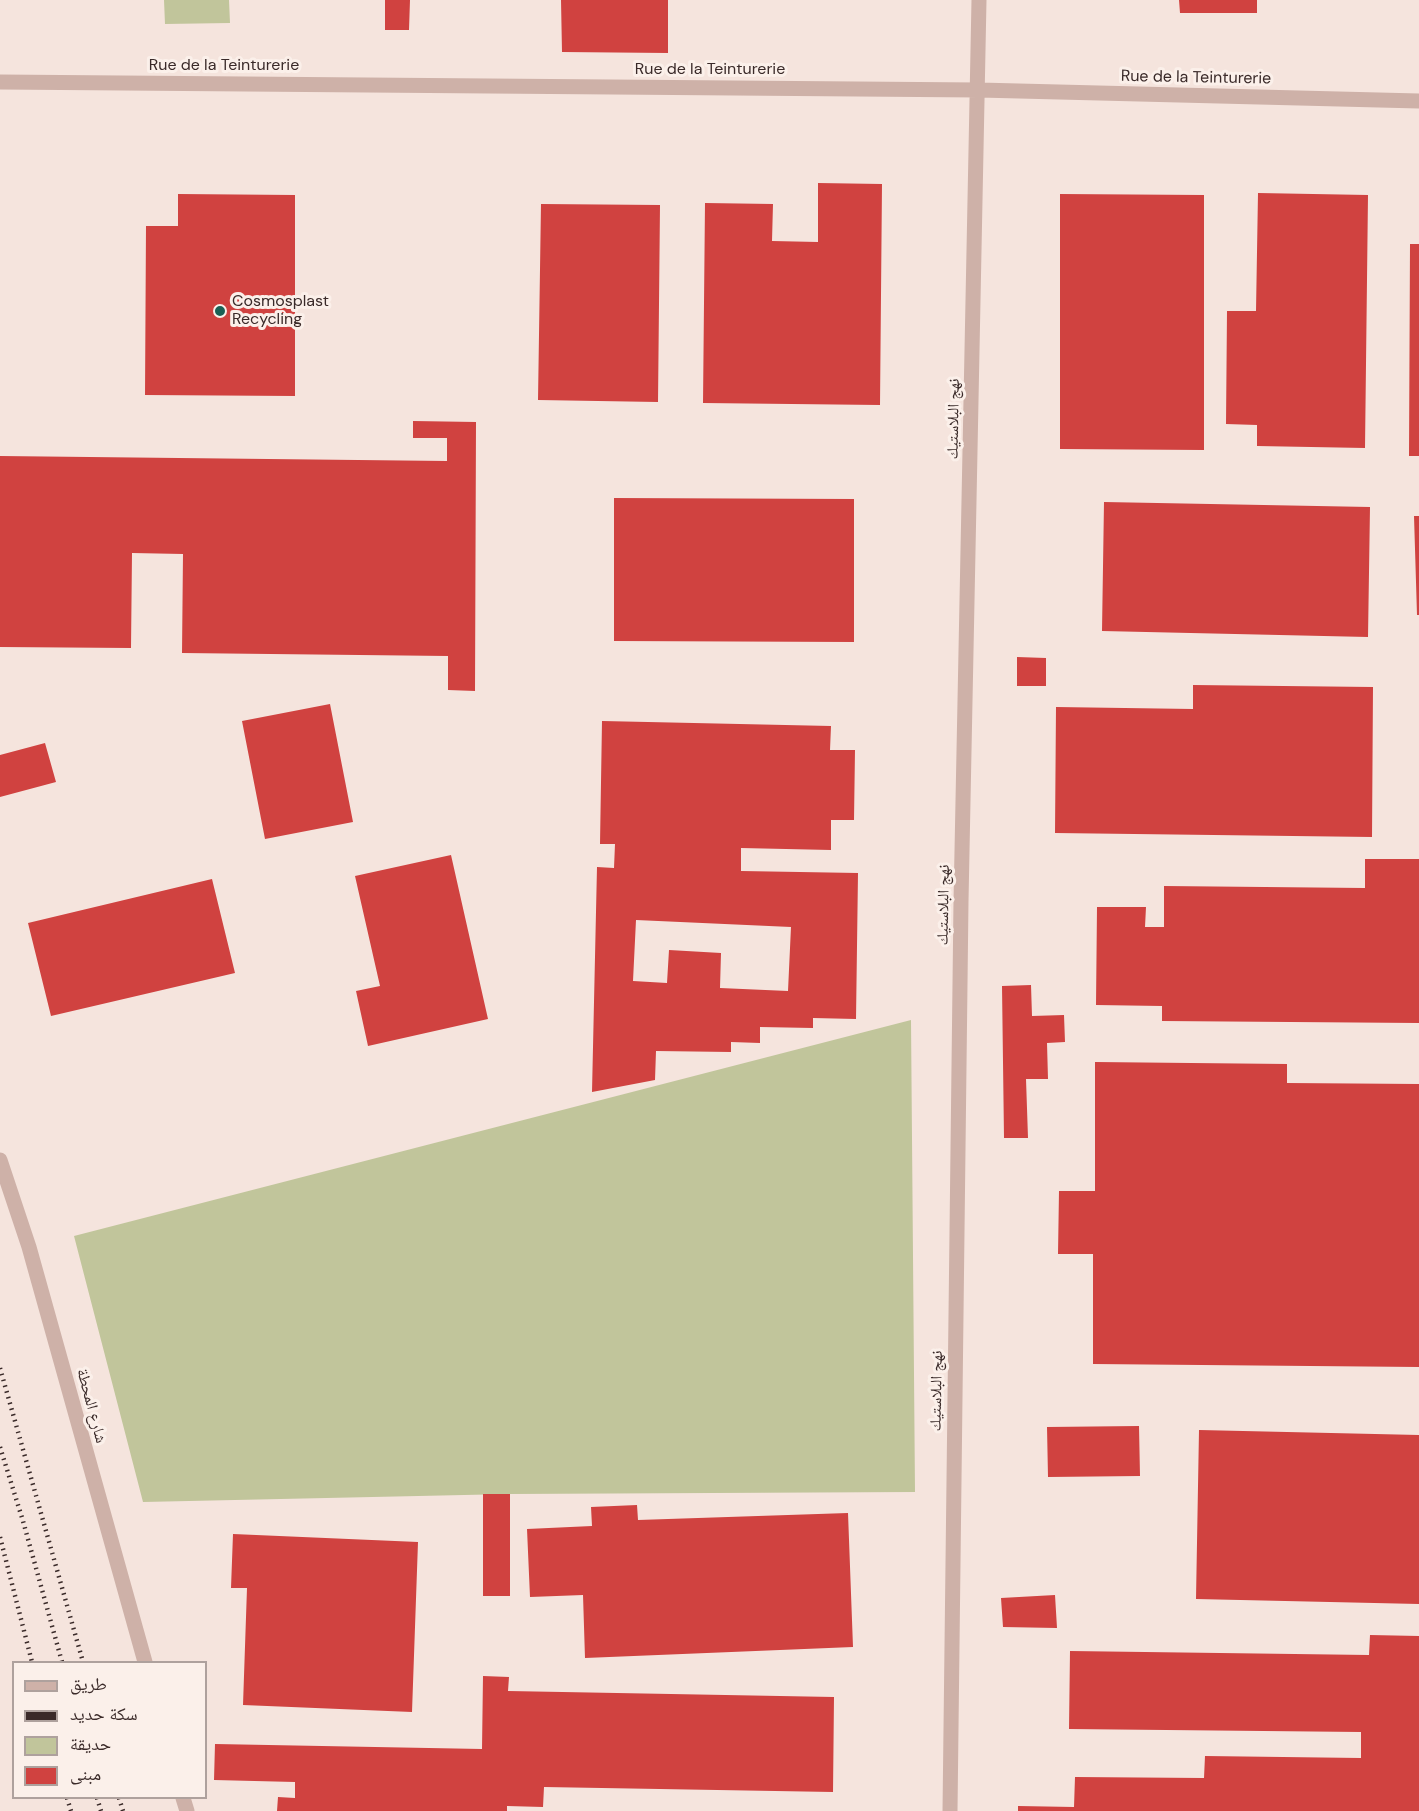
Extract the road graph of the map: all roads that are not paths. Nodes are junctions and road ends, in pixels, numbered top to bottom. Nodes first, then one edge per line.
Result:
1 (979, 0) edge
2 (0, 82) edge
3 (978, 90) junction
4 (1419, 101) edge
5 (0, 1160) edge
6 (145, 1661) edge
7 (950, 1811) edge

1 - 3 street, نهج البلاستيك
2 - 3 street, Rue de la Teinturerie
3 - 4 street, Rue de la Teinturerie
3 - 7 street, نهج البلاستيك
5 - 6 street, شارع المحطة

